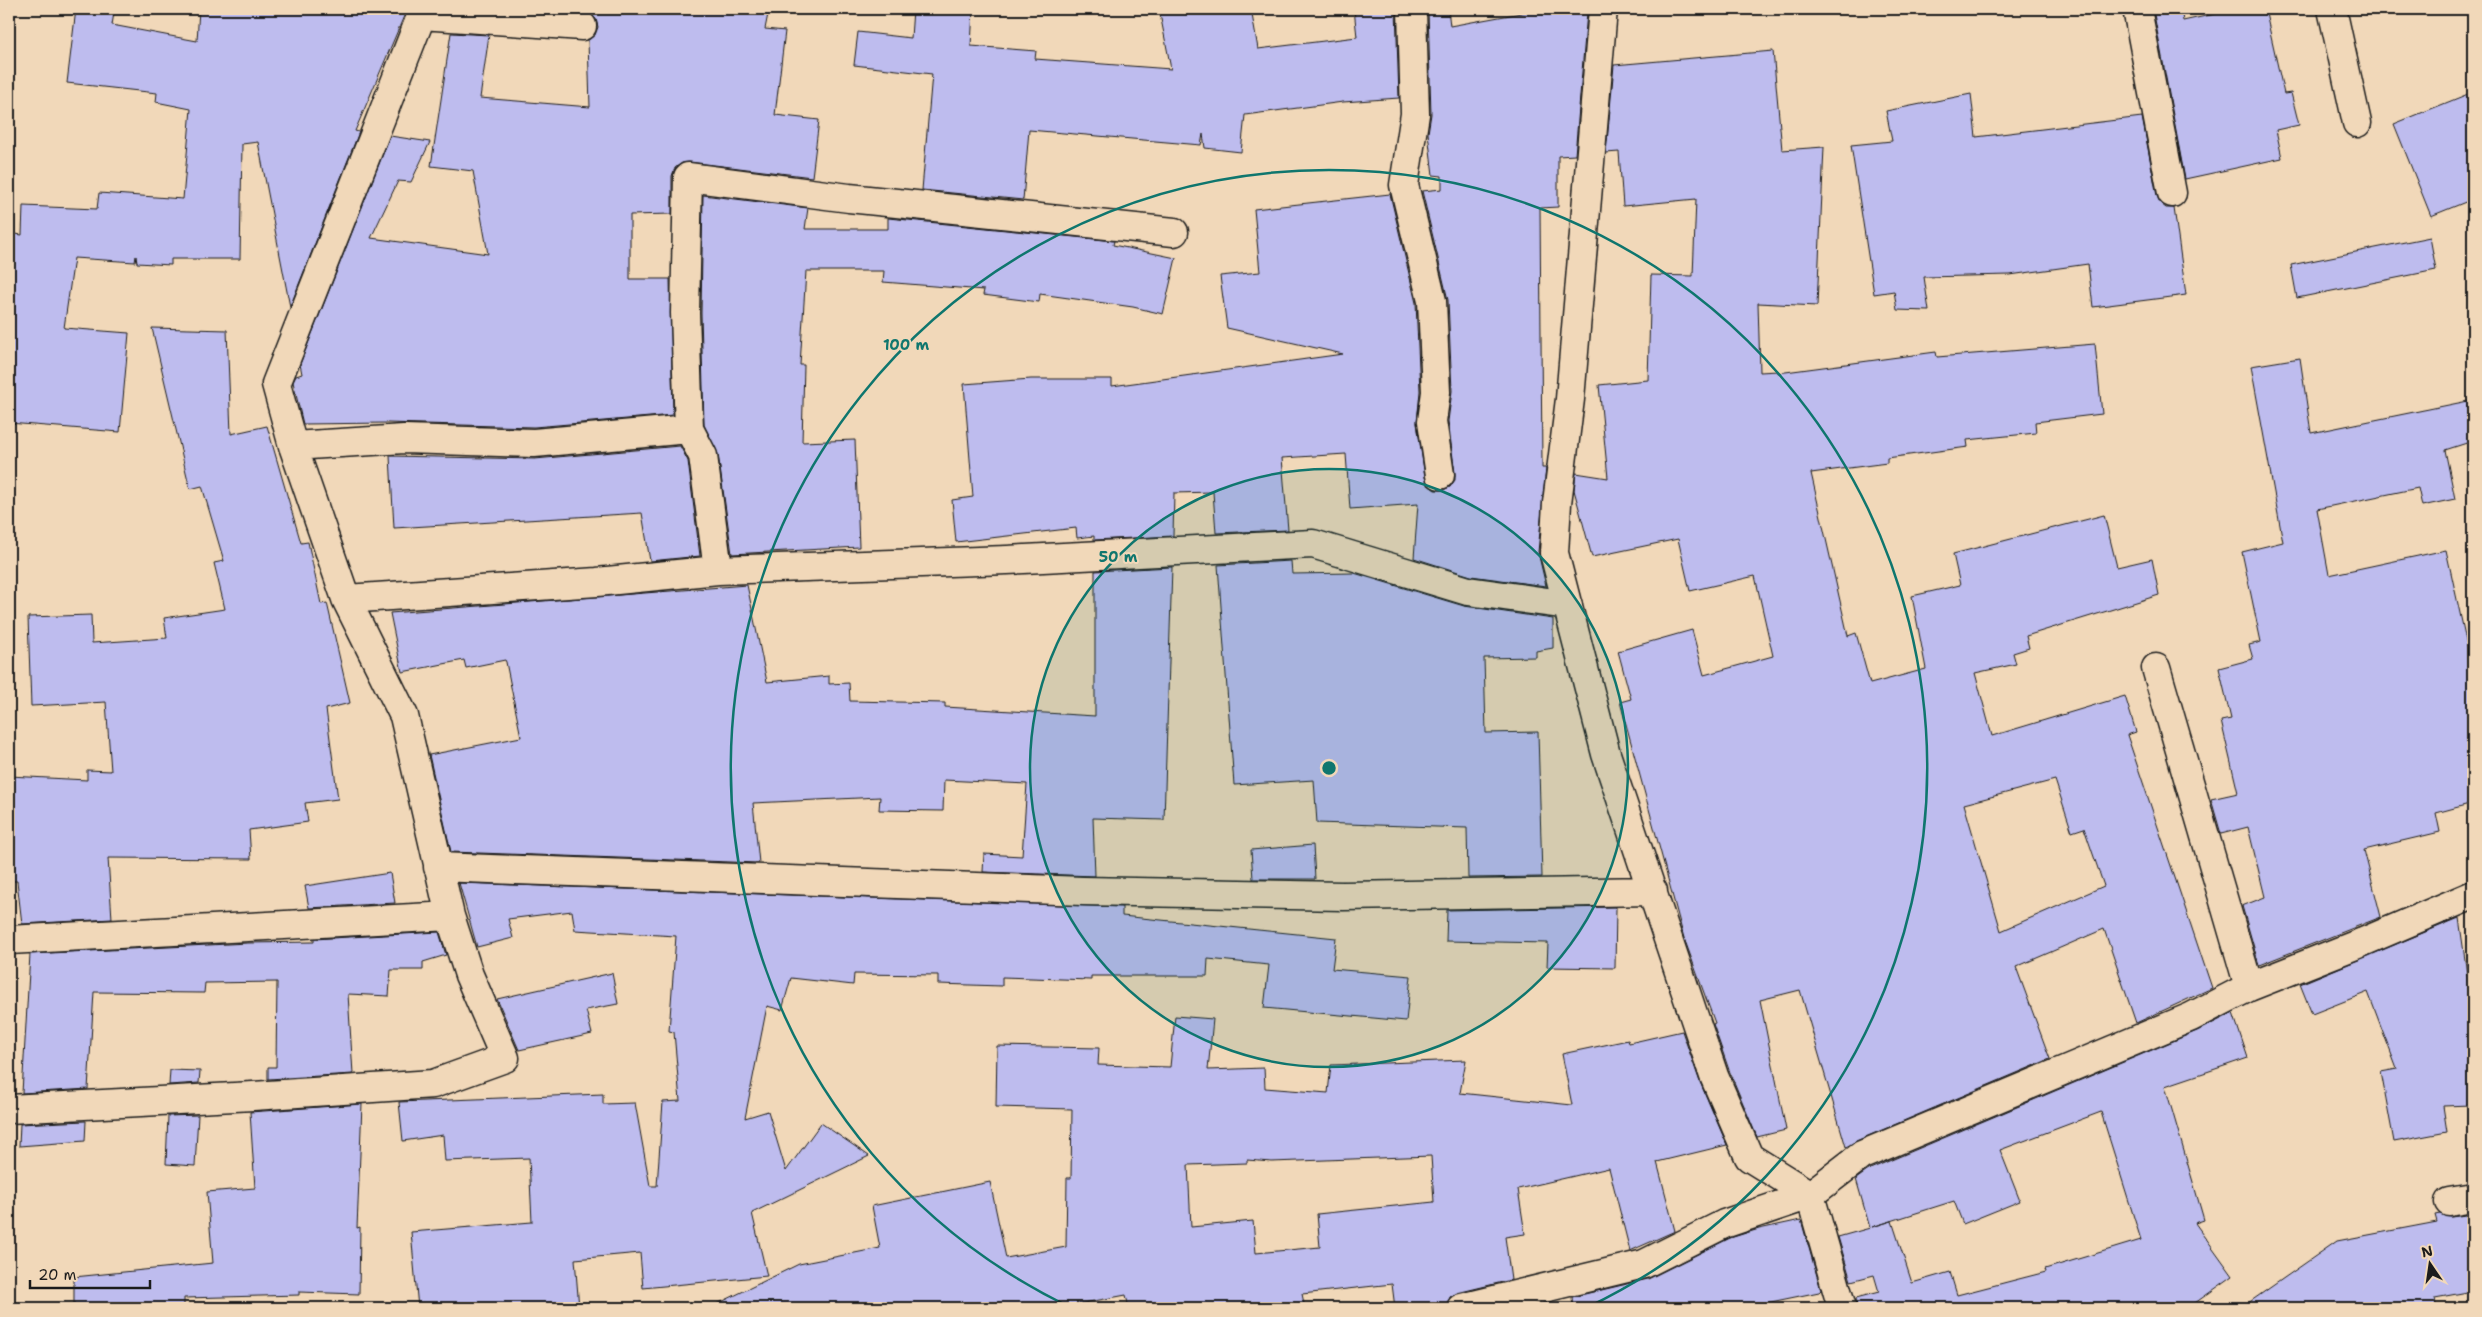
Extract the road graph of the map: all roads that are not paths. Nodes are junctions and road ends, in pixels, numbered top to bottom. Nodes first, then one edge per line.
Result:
1 (1412, 9) edge
2 (1603, 9) edge
3 (2136, 9) edge
4 (2332, 9) edge
5 (422, 12) edge
6 (582, 26) dead end
7 (2357, 123) dead end
8 (2172, 192) dead end
9 (1174, 232) dead end
10 (689, 429) junction
11 (293, 446) junction
12 (1440, 474) dead end
13 (718, 570) junction
14 (346, 599) junction
15 (1568, 605) junction
16 (2156, 668) dead end
17 (438, 867) junction
18 (1653, 891) junction
19 (2473, 895) edge
20 (450, 916) junction
21 (9, 940) edge
22 (2249, 987) junction
23 (9, 1108) edge
24 (1810, 1195) junction
25 (1461, 1308) edge
26 (1842, 1308) edge

1 - 12 street
2 - 15 street
3 - 8 street
4 - 7 street
5 - 6 street
5 - 11 street
9 - 10 street
10 - 11 street
10 - 13 street
11 - 14 street
13 - 14 street
13 - 15 street
14 - 17 street
15 - 18 street
16 - 22 street
17 - 18 street
17 - 20 street
18 - 24 street
19 - 22 street
20 - 21 street
20 - 23 street
22 - 24 street
24 - 25 street
24 - 26 street

